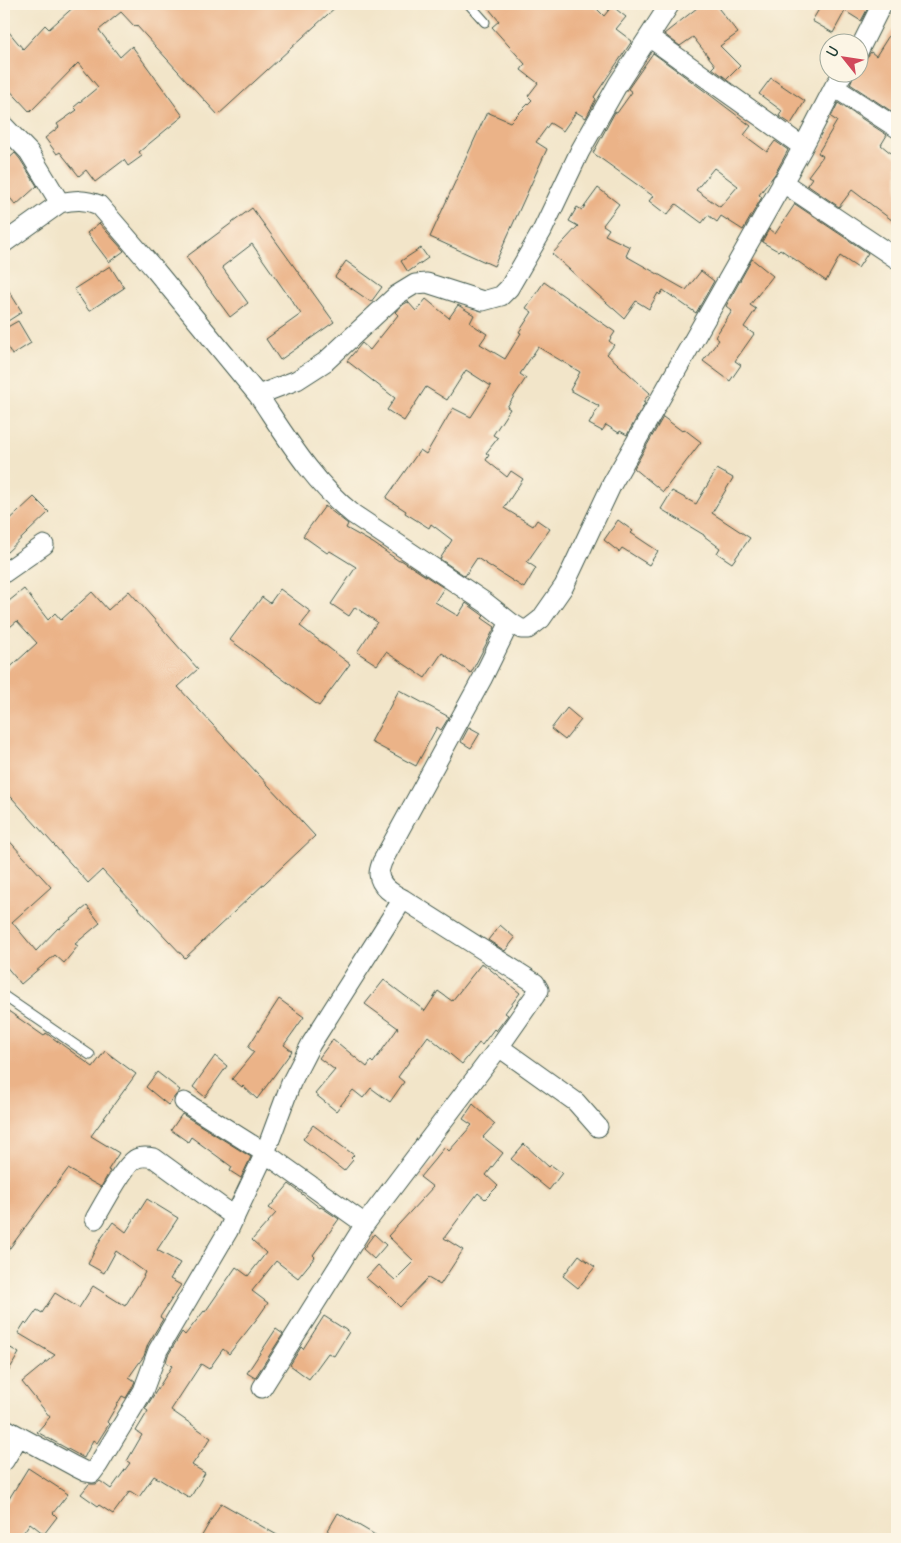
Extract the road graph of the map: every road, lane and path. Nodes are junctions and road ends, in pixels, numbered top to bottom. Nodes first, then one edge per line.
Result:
1 (469, 4) edge
2 (670, 4) edge
3 (882, 4) edge
4 (485, 22) dead end
5 (868, 32) edge
6 (649, 37) junction
7 (838, 82) edge
8 (841, 82) edge
9 (4, 126) edge
10 (897, 128) edge
11 (803, 147) junction
12 (782, 182) junction
13 (60, 203) junction
14 (4, 243) edge
15 (897, 259) edge
16 (258, 395) junction
17 (44, 545) dead end
18 (4, 573) edge
19 (510, 622) junction
20 (404, 899) junction
21 (4, 996) edge
22 (499, 1047) junction
23 (90, 1055) dead end
24 (184, 1102) dead end
25 (598, 1127) dead end
26 (266, 1153) junction
27 (234, 1217) junction
28 (94, 1219) dead end
29 (365, 1224) junction
30 (262, 1388) dead end
31 (11, 1432) edge
32 (4, 1461) edge

1 - 4 lane
2 - 6 street
3 - 5 street
6 - 11 street
6 - 16 street
7 - 11 street
8 - 10 street
9 - 13 street
11 - 12 street
12 - 15 street
12 - 19 street
13 - 14 street
13 - 16 street
16 - 19 street
17 - 18 street
19 - 20 street
20 - 22 street
20 - 26 street
21 - 23 lane
22 - 25 street
22 - 29 street
24 - 26 street
26 - 27 street
26 - 29 street
27 - 28 street
27 - 31 street
29 - 30 street
31 - 32 street

